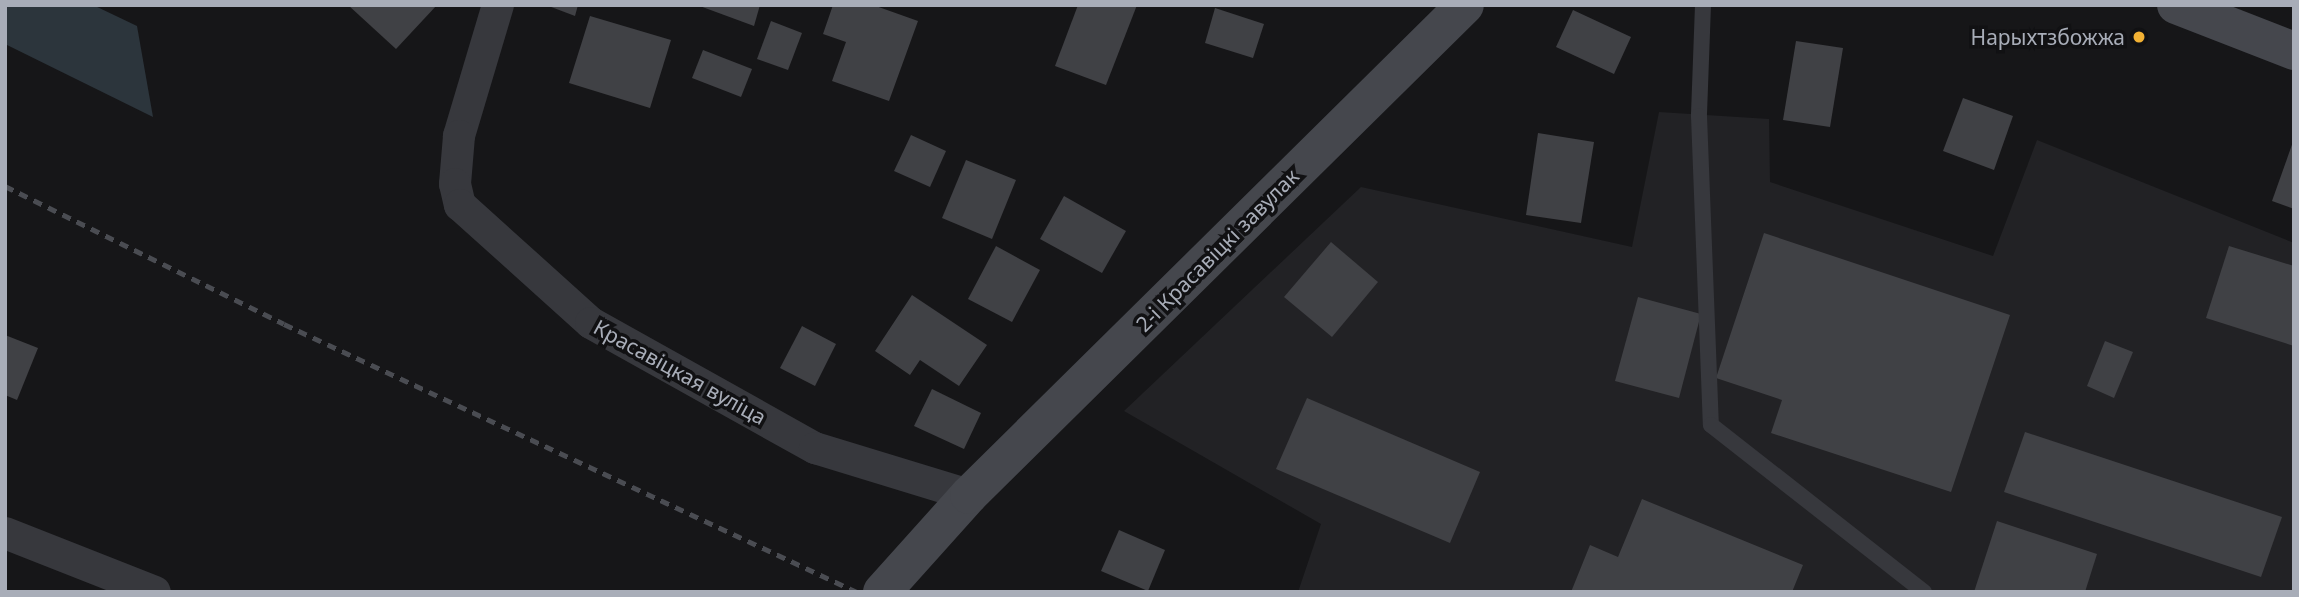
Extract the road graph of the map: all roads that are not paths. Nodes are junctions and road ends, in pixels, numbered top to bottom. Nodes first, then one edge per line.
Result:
1 (498, 5) edge
2 (1465, 5) edge
3 (1703, 5) edge
4 (2176, 5) edge
5 (2294, 51) edge
6 (969, 495) junction
7 (5, 533) edge
8 (155, 592) edge
9 (882, 592) edge
10 (1924, 592) edge

1 - 6 street, Красавіцкая вуліца
2 - 6 main road, 2-і Красавіцкі завулак
3 - 10 lane
4 - 5 main road
6 - 9 main road, 2-і Красавіцкі завулак
7 - 8 street

